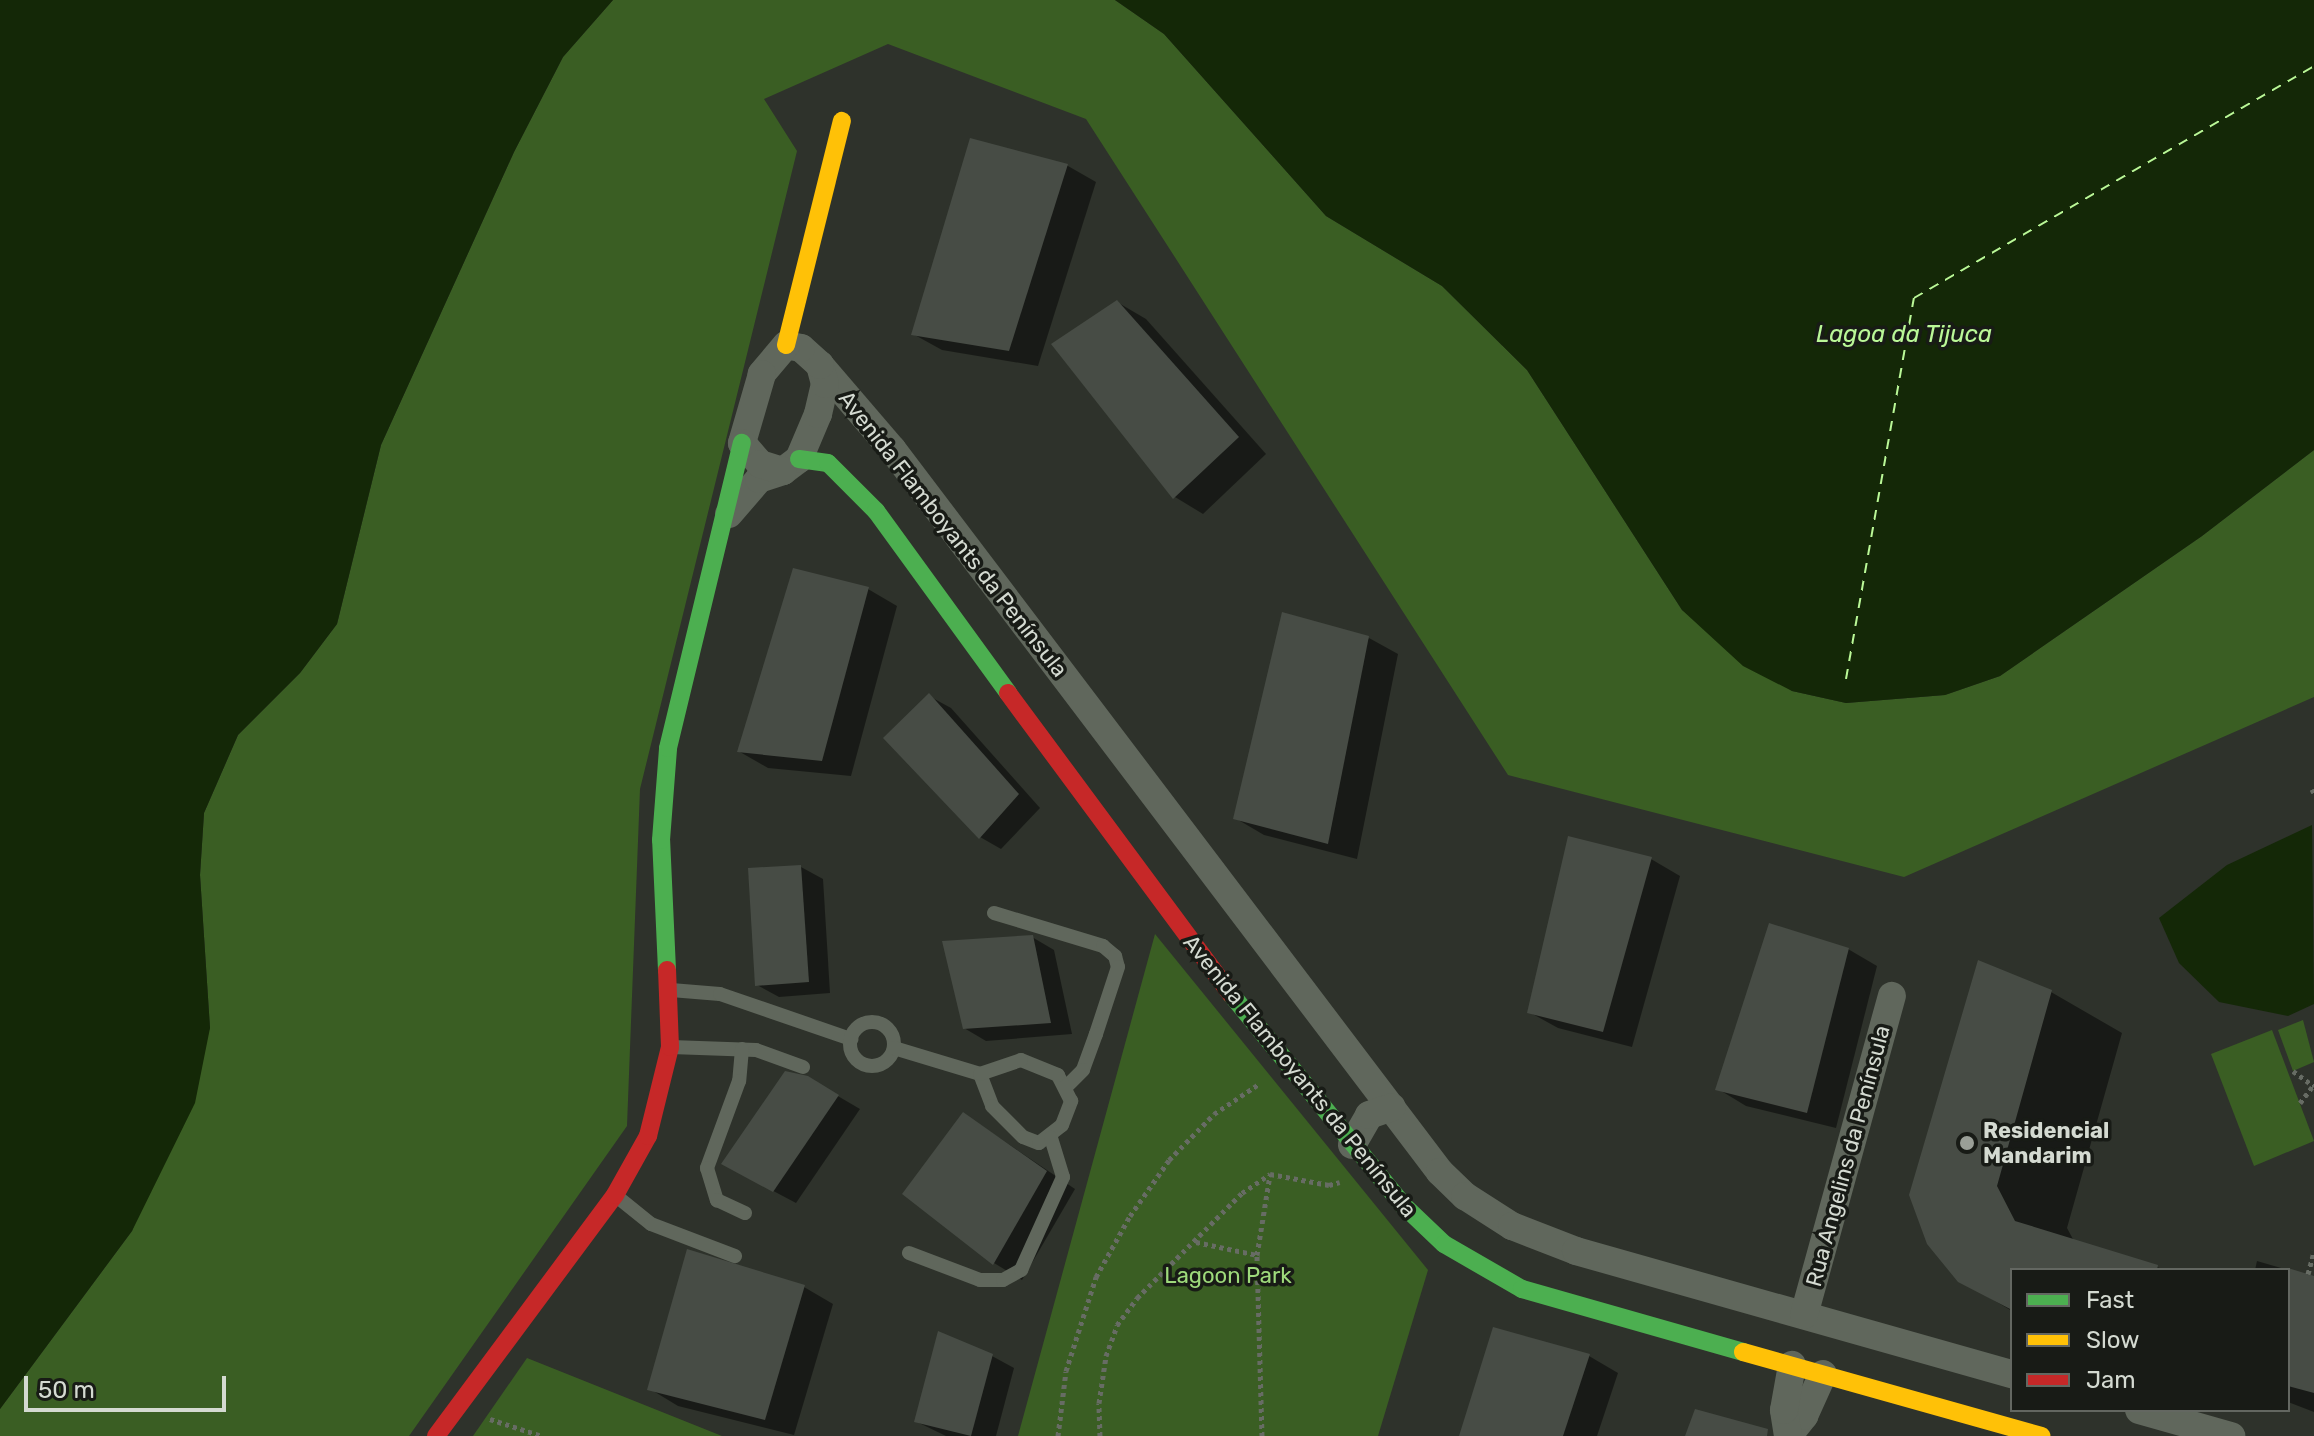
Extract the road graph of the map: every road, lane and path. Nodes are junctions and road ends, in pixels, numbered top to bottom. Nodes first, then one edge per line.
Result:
1 (842, 121) dead end
2 (786, 345) junction
3 (820, 365) junction
4 (742, 443) junction
5 (791, 465) junction
6 (726, 518) junction
7 (994, 913) dead end
8 (670, 989) junction
9 (1892, 996) dead end
10 (851, 1039) junction
11 (670, 1047) junction
12 (894, 1048) junction
13 (742, 1049) junction
14 (1286, 1065) junction
15 (803, 1067) dead end
16 (2293, 1071) dead end
17 (980, 1074) junction
18 (1067, 1086) junction
19 (2313, 1087) edge
20 (2300, 1103) dead end
21 (1392, 1107) junction
22 (1051, 1138) junction
23 (1358, 1153) junction
24 (1270, 1174) junction
25 (615, 1195) junction
26 (745, 1213) dead end
27 (1195, 1241) junction
28 (2314, 1251) edge
29 (909, 1253) dead end
30 (1257, 1255) junction
31 (735, 1256) dead end
32 (2308, 1274) dead end
33 (1804, 1315) junction
34 (1792, 1365) junction
35 (2010, 1373) edge
36 (1823, 1374) junction
37 (456, 1408) junction
38 (2146, 1412) edge
39 (436, 1436) edge
40 (542, 1436) edge
41 (1058, 1436) edge
42 (1100, 1436) edge
43 (1262, 1436) edge
44 (1788, 1436) edge
45 (2041, 1436) edge
46 (2231, 1436) edge

1 - 2 street
2 - 3 street, Avenida Flamboyants da Península
2 - 4 street
3 - 5 street
3 - 21 street, Avenida Flamboyants da Península
4 - 5 street
4 - 6 street
5 - 6 street
5 - 14 street, Avenida Flamboyants da Península
6 - 8 street
7 - 18 lane
8 - 10 lane
8 - 11 street
9 - 33 street, Rua Angelins da Península
10 - 12 lane
10 - 12 lane
11 - 13 lane
11 - 25 street
12 - 17 lane
13 - 15 lane
13 - 26 lane
14 - 23 street, Avenida Flamboyants da Península
14 - 41 path
16 - 19 path
17 - 18 lane
17 - 22 lane
18 - 22 lane
19 - 20 path
21 - 23 street
21 - 33 street, Avenida Flamboyants da Península
22 - 29 lane
23 - 24 path
23 - 34 street, Avenida Flamboyants da Península
24 - 27 path
24 - 30 path
25 - 31 lane
25 - 37 street
27 - 30 path
27 - 42 path
28 - 32 path
30 - 43 path
33 - 35 street, Avenida Flamboyants da Península
34 - 36 street, Avenida Flamboyants da Península
34 - 44 street
36 - 44 street
36 - 45 street, Avenida Flamboyants da Península
37 - 39 street
37 - 40 path
38 - 46 street

